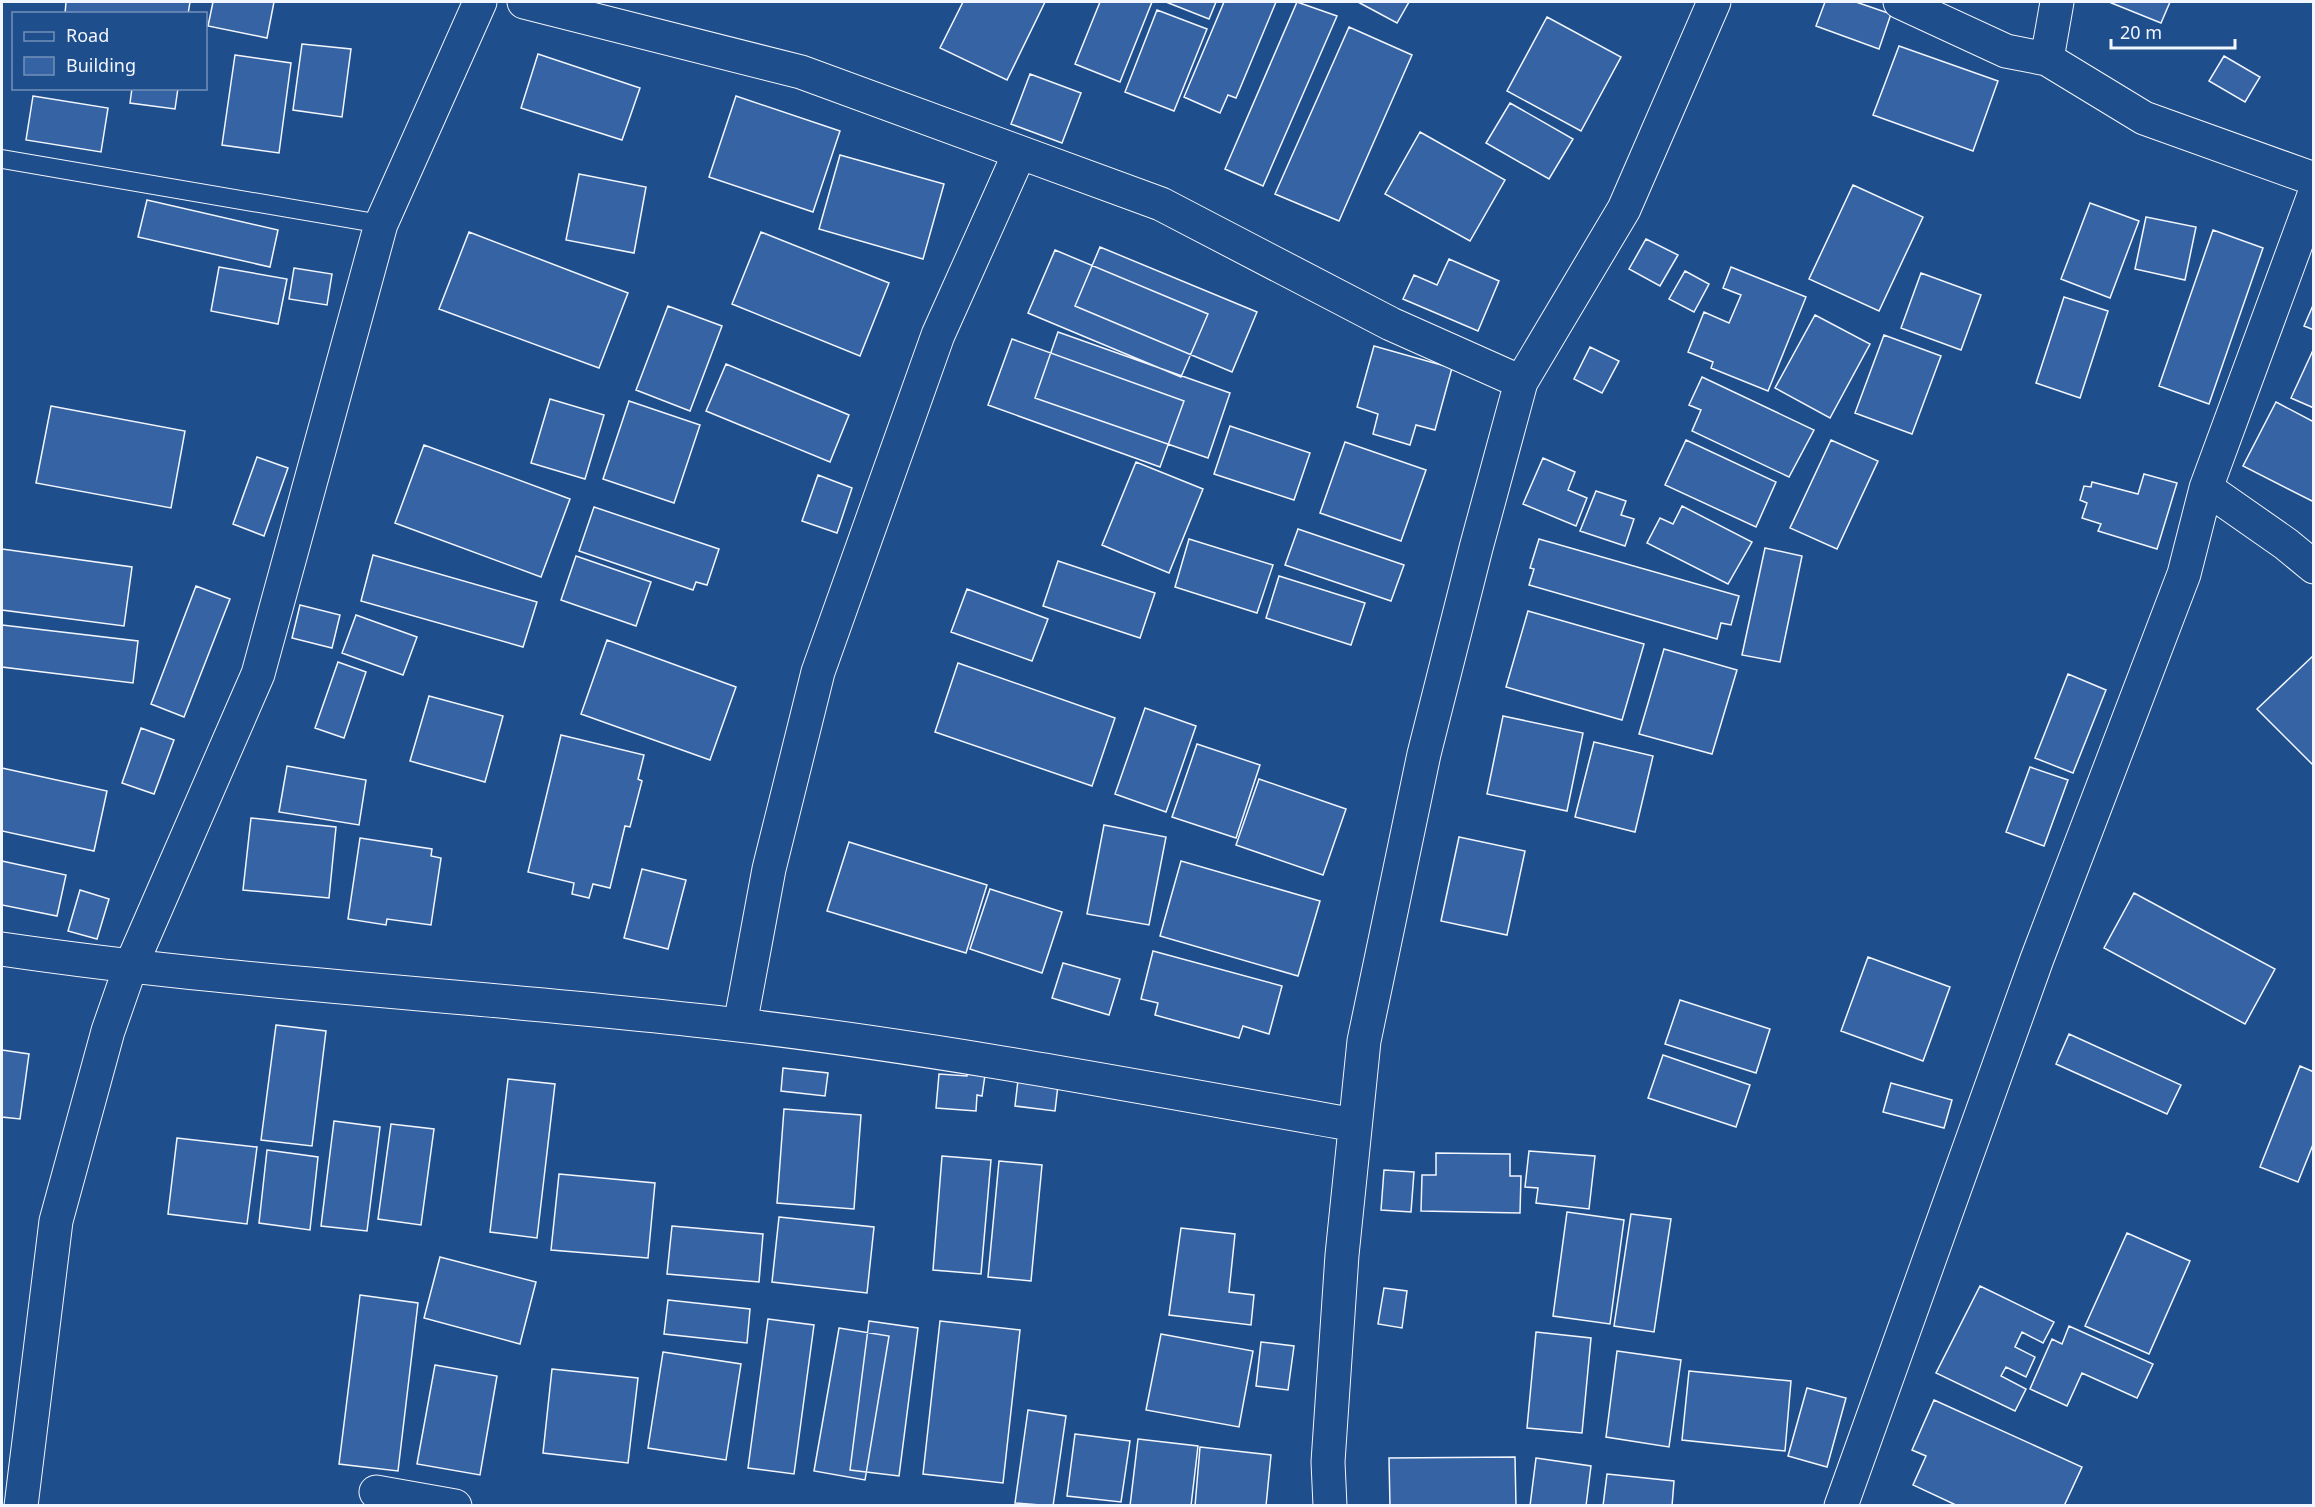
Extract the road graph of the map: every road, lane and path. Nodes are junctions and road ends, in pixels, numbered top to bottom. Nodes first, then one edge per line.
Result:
1 (480, 2) edge
2 (524, 2) edge
3 (1714, 2) edge
4 (1900, 2) edge
5 (2057, 2) edge
6 (2047, 58) junction
7 (1019, 154) junction
8 (2, 159) edge
9 (2313, 179) edge
10 (2313, 195) edge
11 (381, 224) junction
12 (1521, 382) junction
13 (2206, 488) junction
14 (2313, 567) edge
15 (2, 949) edge
16 (130, 968) junction
17 (740, 1025) junction
18 (1355, 1125) junction
19 (376, 1492) dead end
20 (21, 1506) edge
21 (455, 1506) edge
22 (1330, 1506) edge
23 (1841, 1506) edge

1 - 11 street
2 - 7 street
3 - 12 street
4 - 6 street
5 - 6 street
6 - 9 street
7 - 12 street
7 - 17 street
8 - 11 lane
10 - 13 street
11 - 16 street
12 - 18 street
13 - 14 street
13 - 23 street
15 - 16 street
16 - 17 street
16 - 20 street
17 - 18 street
18 - 22 street
19 - 21 street

